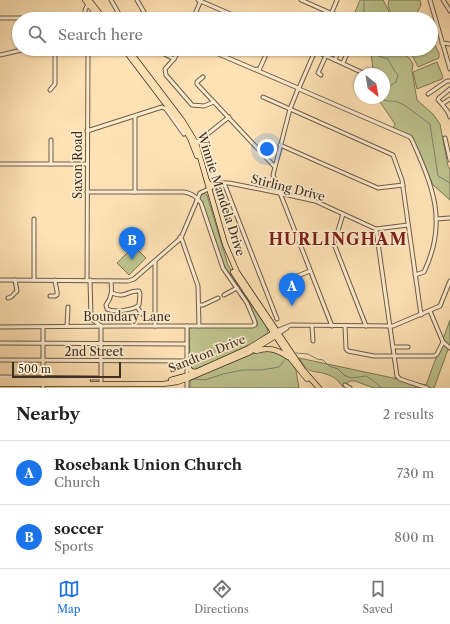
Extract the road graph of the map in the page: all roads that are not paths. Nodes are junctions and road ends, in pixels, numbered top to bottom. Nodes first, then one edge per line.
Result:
1 (111, 0) edge
2 (137, 0) edge
3 (200, 0) edge
4 (301, 0) edge
5 (337, 0) edge
6 (430, 0) edge
7 (443, 0) edge
8 (88, 1) edge
9 (449, 8) edge
10 (85, 12) edge
11 (95, 12) edge
12 (98, 12) edge
13 (118, 12) edge
14 (144, 12) edge
15 (196, 12) edge
16 (227, 12) edge
17 (330, 12) edge
18 (332, 12) edge
19 (433, 12) edge
20 (0, 18) edge
21 (12, 18) edge
22 (438, 29) edge
23 (442, 43) junction
24 (450, 44) edge
25 (12, 52) edge
26 (0, 55) edge
27 (55, 56) edge
28 (88, 56) edge
29 (129, 56) edge
30 (133, 56) edge
31 (168, 56) edge
32 (176, 56) edge
33 (223, 56) edge
34 (313, 56) edge
35 (326, 56) joint
36 (337, 56) edge
37 (346, 56) edge
38 (266, 57) dead end
39 (174, 59) junction
40 (335, 60) junction
41 (343, 63) junction
42 (449, 63) edge
43 (251, 68) junction
44 (354, 68) edge
45 (450, 69) edge
46 (321, 75) dead end
47 (204, 77) dead end
48 (450, 81) edge
49 (299, 89) junction
50 (450, 89) edge
51 (50, 90) dead end
52 (428, 94) dead end
53 (263, 97) dead end
54 (450, 99) edge
55 (214, 102) junction
56 (442, 104) junction
57 (290, 109) junction
58 (449, 110) edge
59 (135, 116) junction
60 (229, 117) junction
61 (450, 117) edge
62 (88, 131) junction
63 (184, 134) dead end
64 (445, 138) dead end
65 (51, 140) dead end
66 (195, 144) junction
67 (280, 145) junction
68 (449, 155) edge
69 (450, 160) edge
70 (0, 164) edge
71 (51, 164) junction
72 (87, 164) junction
73 (274, 166) junction
74 (224, 183) junction
75 (403, 185) junction
76 (210, 189) junction
77 (87, 192) junction
78 (135, 192) junction
79 (279, 193) junction
80 (197, 199) junction
81 (343, 214) junction
82 (450, 218) edge
83 (34, 219) dead end
84 (436, 219) junction
85 (408, 225) junction
86 (376, 229) junction
87 (180, 237) junction
88 (156, 261) junction
89 (310, 271) junction
90 (416, 275) junction
91 (290, 279) dead end
92 (0, 280) edge
93 (15, 280) junction
94 (34, 280) junction
95 (55, 280) junction
96 (88, 280) junction
97 (112, 280) junction
98 (450, 281) edge
99 (238, 288) junction
100 (448, 291) edge
101 (113, 293) junction
102 (224, 295) dead end
103 (50, 296) dead end
104 (8, 298) dead end
105 (218, 298) dead end
106 (199, 304) junction
107 (68, 307) dead end
108 (137, 307) junction
109 (430, 311) junction
110 (142, 314) dead end
111 (421, 314) junction
112 (277, 319) dead end
113 (95, 322) junction
114 (67, 326) junction
115 (101, 326) junction
116 (155, 326) junction
117 (187, 326) junction
118 (199, 326) junction
119 (269, 326) junction
120 (295, 326) junction
121 (312, 326) junction
122 (331, 326) junction
123 (345, 326) junction
124 (366, 326) junction
125 (390, 326) junction
126 (0, 327) edge
127 (43, 327) junction
128 (94, 327) junction
129 (276, 333) junction
130 (265, 338) junction
131 (313, 341) dead end
132 (443, 342) junction
133 (0, 343) edge
134 (43, 343) junction
135 (101, 344) junction
136 (187, 344) junction
137 (393, 347) junction
138 (408, 347) dead end
139 (450, 348) edge
140 (248, 353) junction
141 (394, 356) junction
142 (291, 359) junction
143 (0, 360) edge
144 (43, 360) junction
145 (102, 361) junction
146 (188, 362) junction
147 (188, 367) junction
148 (195, 372) junction
149 (0, 377) edge
150 (43, 377) junction
151 (0, 380) edge
152 (187, 380) edge
153 (101, 383) edge
154 (0, 384) edge
155 (345, 385) dead end
156 (314, 388) edge
157 (318, 388) edge
158 (350, 388) edge
159 (427, 388) edge

1 - 13 street
2 - 14 street
3 - 15 street
3 - 16 street
4 - 17 street
5 - 18 street
6 - 19 street
7 - 9 street
8 - 10 street
8 - 11 main road
8 - 12 main road
20 - 21 street
22 - 23 street
23 - 24 street
23 - 42 street
25 - 26 street
27 - 51 street
28 - 62 street, Saxon Road
29 - 66 main road, Winnie Mandela Drive
30 - 66 main road, Winnie Mandela Drive
31 - 39 street
32 - 39 street
33 - 43 street
34 - 49 street
35 - 40 street
35 - 46 street
36 - 40 street
37 - 41 street
38 - 43 street
39 - 55 street
40 - 41 street
41 - 44 street
42 - 45 street
43 - 49 street
47 - 55 street
48 - 52 street
49 - 57 street
49 - 84 street
50 - 56 street
53 - 57 street
54 - 56 street
55 - 60 street
56 - 58 street
57 - 67 street
57 - 75 street
58 - 61 street
59 - 62 street
59 - 63 street
59 - 78 street
60 - 66 street
60 - 73 street
62 - 72 street, Saxon Road
64 - 68 street
65 - 71 street
66 - 76 main road, Winnie Mandela Drive
66 - 76 main road, Winnie Mandela Drive
67 - 73 street
67 - 75 street
68 - 69 street
70 - 71 street
71 - 72 street
72 - 77 street, Saxon Road
73 - 79 street
74 - 76 street, Stirling Drive
74 - 79 street, Stirling Drive
74 - 112 street
75 - 85 street
76 - 80 street
76 - 119 main road, Winnie Mandela Drive
76 - 129 main road, Winnie Mandela Drive
77 - 78 street
77 - 96 street, Saxon Road
78 - 80 street
79 - 81 street, Stirling Drive
79 - 89 street
80 - 87 street
80 - 99 street
81 - 86 street, Stirling Drive
81 - 124 street
82 - 84 street
83 - 94 street
84 - 90 street
85 - 86 street
85 - 90 street
86 - 125 street
87 - 88 street
87 - 106 street
88 - 97 street
88 - 116 street
89 - 91 street
89 - 122 street
90 - 111 street
92 - 93 street
93 - 94 street
93 - 104 street
94 - 95 street
95 - 96 street
95 - 103 street
96 - 97 street
96 - 113 street, Saxon Road
97 - 101 street
98 - 100 street
99 - 102 street
99 - 118 street, Boundary Lane
100 - 109 street
101 - 108 street
101 - 108 street
105 - 106 street
106 - 118 street
107 - 114 street
108 - 110 street
109 - 111 street
109 - 132 street
111 - 125 street
113 - 115 street
113 - 128 street
114 - 127 street, Boundary Lane
114 - 128 street, Boundary Lane
115 - 116 street, Boundary Lane
115 - 128 street, Boundary Lane
115 - 135 street
116 - 117 street, Boundary Lane
117 - 118 street, Boundary Lane
117 - 136 street
119 - 129 main road, Winnie Mandela Drive
119 - 130 main road
120 - 121 street
120 - 129 street
120 - 129 street
121 - 122 street
121 - 131 street
122 - 123 street
123 - 124 street
123 - 141 street
124 - 125 street
125 - 137 street
126 - 127 street, Boundary Lane
127 - 134 street
129 - 130 main road, Sandton Drive
129 - 140 main road, Sandton Drive
129 - 142 main road, Winnie Mandela Drive
129 - 157 main road, Winnie Mandela Drive
130 - 148 main road, Sandton Drive
132 - 139 street
132 - 141 street
133 - 134 street
134 - 135 street
134 - 144 street
135 - 136 street
135 - 145 street
136 - 146 street
137 - 138 street
137 - 141 street
140 - 142 main road
140 - 152 main road, Sandton Drive
141 - 159 street
142 - 156 main road, Winnie Mandela Drive
143 - 144 street, 2nd Street
144 - 145 street, 2nd Street
144 - 150 street
145 - 146 street, 2nd Street
145 - 153 street
146 - 147 street
147 - 148 main road
147 - 152 street
148 - 152 main road, Sandton Drive
149 - 150 street
150 - 153 street
151 - 153 main road, Sandton Drive
152 - 153 main road, Sandton Drive
152 - 153 main road, Sandton Drive
153 - 154 main road, Sandton Drive
155 - 158 street

